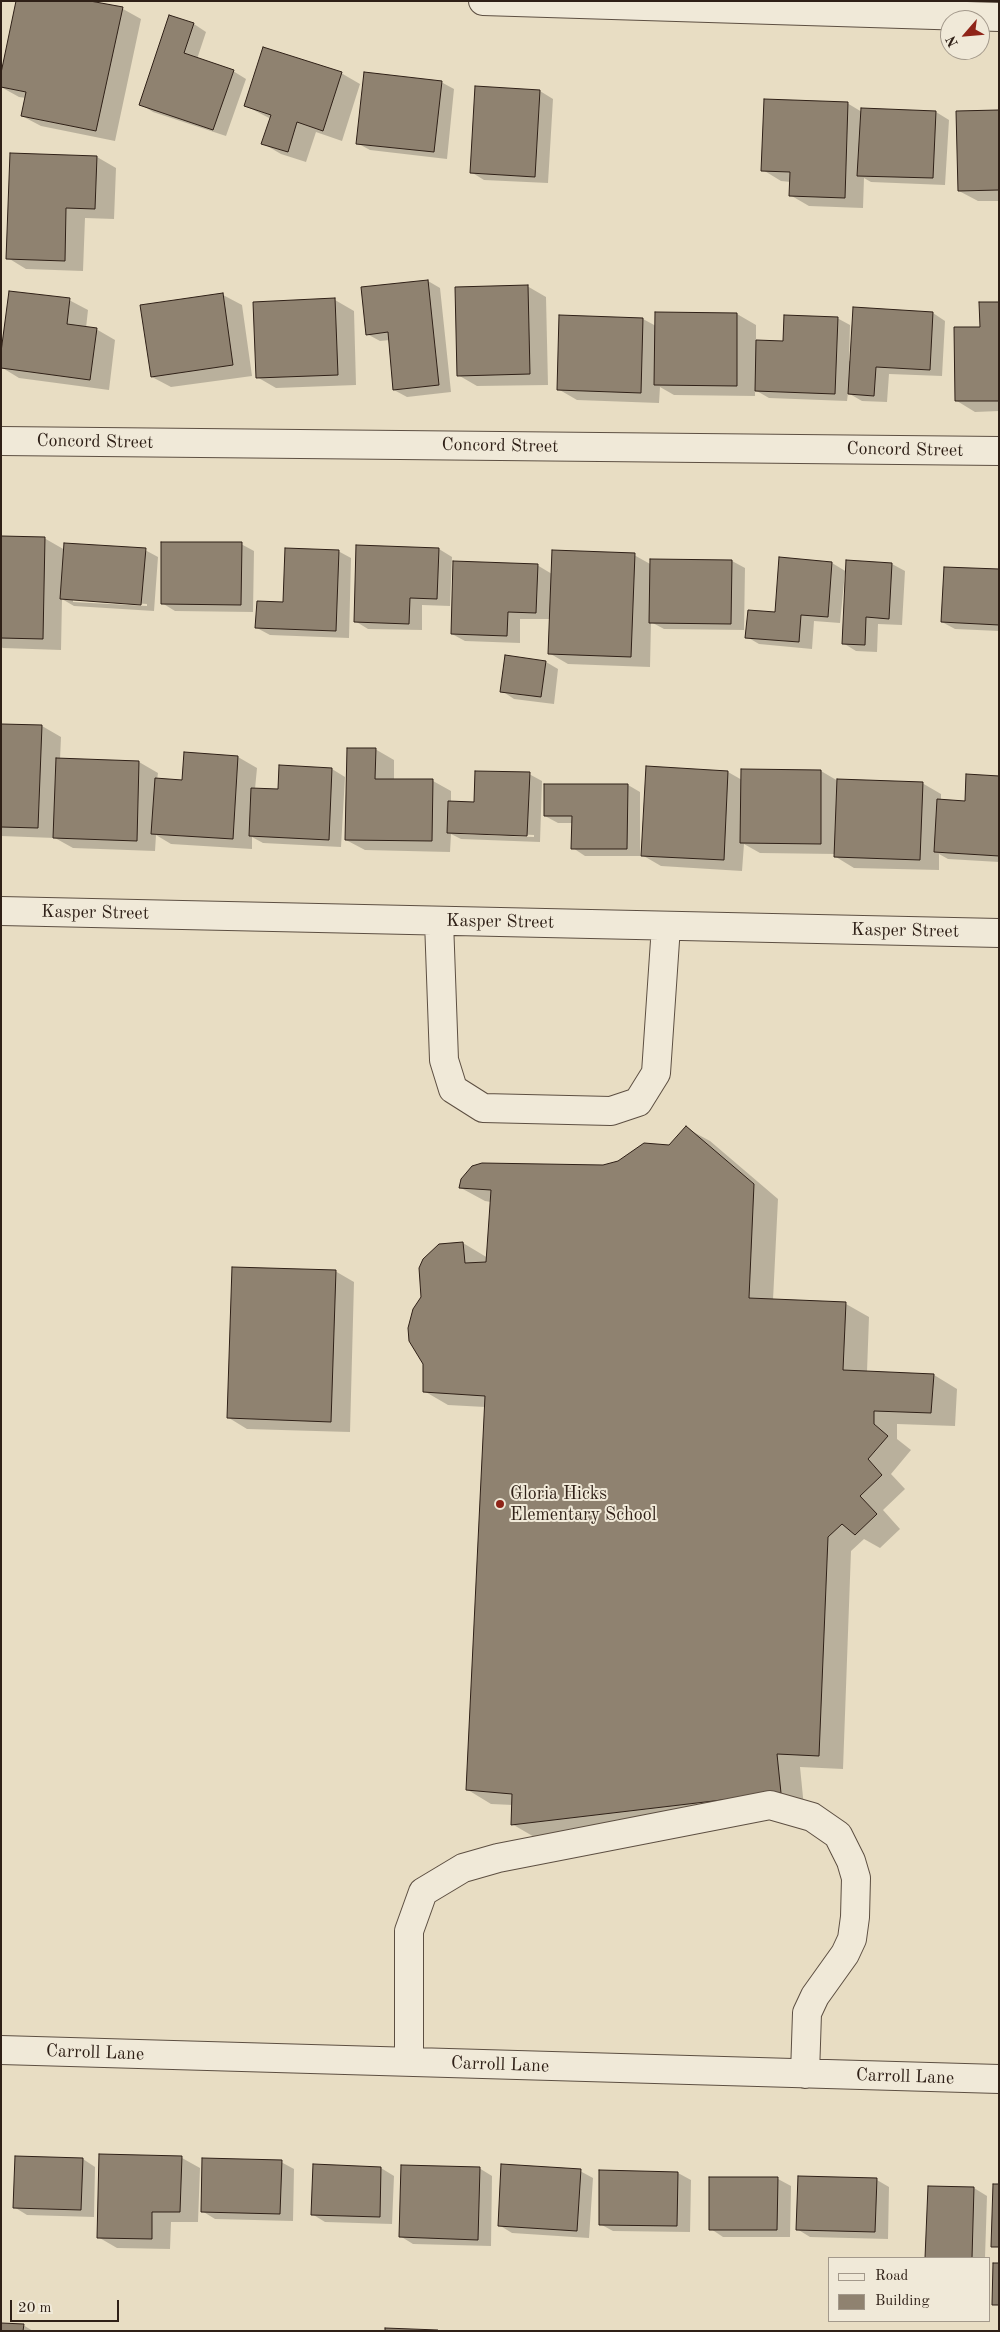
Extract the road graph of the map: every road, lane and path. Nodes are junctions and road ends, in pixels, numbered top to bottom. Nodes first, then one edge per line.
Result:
1 (483, 1) edge
2 (999, 17) edge
3 (1, 441) edge
4 (999, 451) edge
5 (1, 911) edge
6 (439, 921) junction
7 (666, 926) junction
8 (999, 933) edge
9 (1, 2050) edge
10 (409, 2062) junction
11 (805, 2074) junction
12 (999, 2079) edge

1 - 2 street
3 - 4 street, Concord Street
5 - 6 street, Kasper Street
6 - 7 street, Kasper Street
6 - 7 street
7 - 8 street, Kasper Street
9 - 10 street, Carroll Lane
10 - 11 street, Carroll Lane
10 - 11 street
11 - 12 street, Carroll Lane

